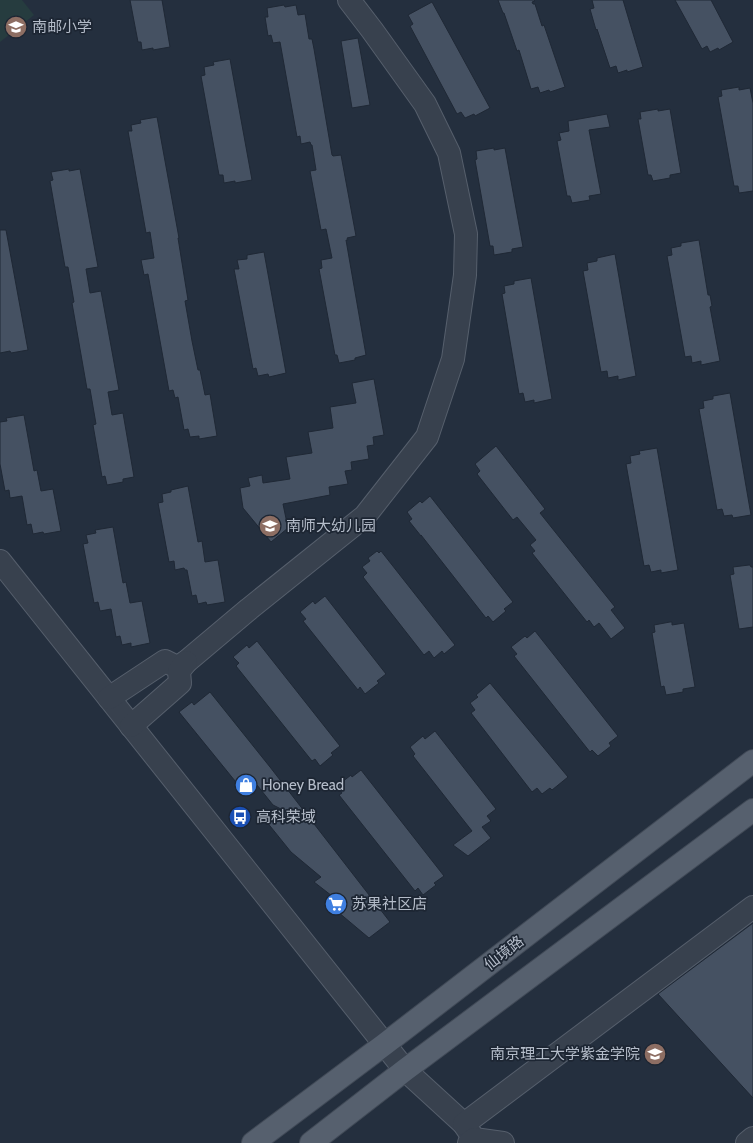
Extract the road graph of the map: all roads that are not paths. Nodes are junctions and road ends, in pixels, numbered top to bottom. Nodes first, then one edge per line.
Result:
1 (349, 0) edge
2 (0, 561) edge
3 (186, 662) junction
4 (109, 698) junction
5 (131, 726) junction
6 (753, 761) edge
7 (753, 810) edge
8 (753, 907) edge
9 (385, 1044) junction
10 (406, 1070) junction
11 (469, 1135) edge
12 (753, 1138) edge
13 (253, 1143) edge
14 (311, 1143) edge
15 (503, 1143) edge
16 (747, 1143) edge

1 - 3 street
2 - 4 street
3 - 4 street
3 - 5 street
4 - 5 street
5 - 9 street
6 - 9 main road, 仙境路
7 - 10 main road
8 - 11 street
9 - 10 street
9 - 13 main road, 仙境路
10 - 11 street
10 - 14 main road
11 - 15 street
12 - 16 street

